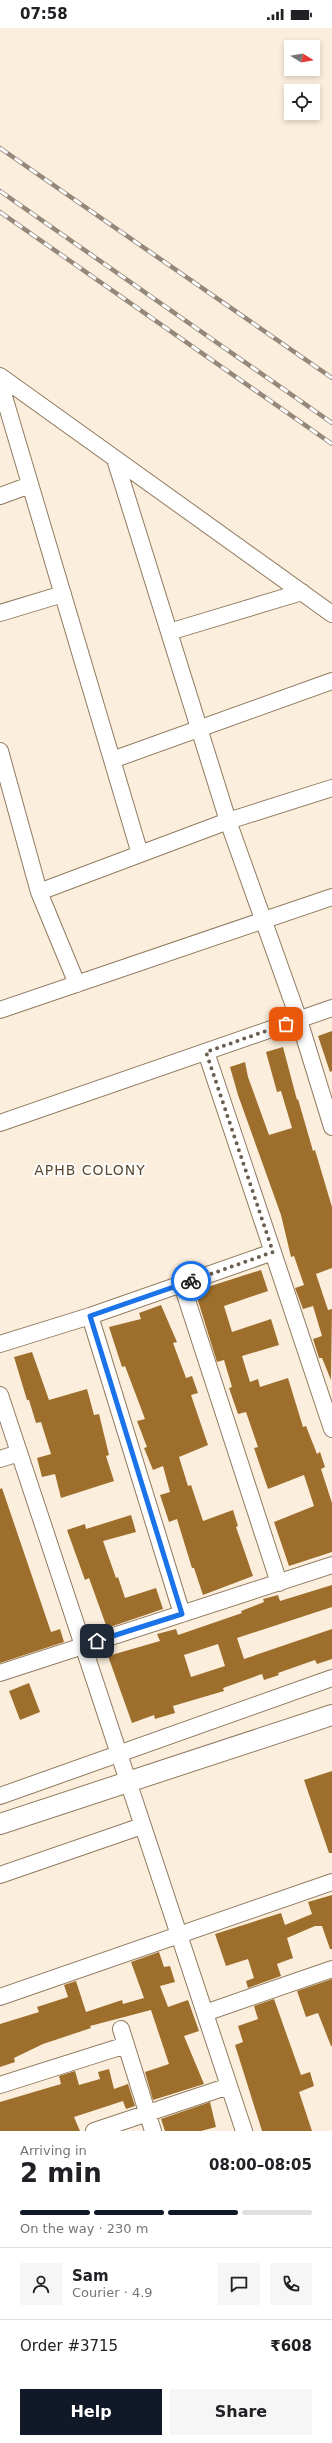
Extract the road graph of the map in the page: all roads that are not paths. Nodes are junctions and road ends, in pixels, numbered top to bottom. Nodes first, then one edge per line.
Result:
1 (0, 376) edge
2 (0, 383) edge
3 (4, 408) edge
4 (115, 458) junction
5 (30, 485) junction
6 (0, 496) edge
7 (302, 592) junction
8 (63, 594) junction
9 (0, 613) edge
10 (332, 614) edge
11 (169, 632) junction
12 (332, 681) edge
13 (200, 729) junction
14 (0, 751) edge
15 (112, 760) junction
16 (332, 788) edge
17 (228, 821) junction
18 (140, 854) junction
19 (39, 892) junction
20 (332, 897) edge
21 (264, 922) junction
22 (77, 984) junction
23 (332, 1008) edge
24 (0, 1010) edge
25 (299, 1020) junction
26 (206, 1052) junction
27 (329, 1112) edge
28 (0, 1123) edge
29 (332, 1127) edge
30 (273, 1252) junction
31 (182, 1285) junction
32 (90, 1316) junction
33 (0, 1344) edge
34 (0, 1396) edge
35 (332, 1429) edge
36 (19, 1453) junction
37 (0, 1459) edge
38 (332, 1566) edge
39 (279, 1583) junction
40 (182, 1614) junction
41 (83, 1646) junction
42 (0, 1673) edge
43 (332, 1678) edge
44 (332, 1715) edge
45 (118, 1754) junction
46 (128, 1782) junction
47 (0, 1796) edge
48 (0, 1824) edge
49 (142, 1826) junction
50 (0, 1875) edge
51 (332, 1882) edge
52 (179, 1936) junction
53 (332, 1969) edge
54 (0, 1997) edge
55 (205, 2013) junction
56 (121, 2029) dead end
57 (126, 2045) junction
58 (0, 2084) edge
59 (229, 2086) junction
60 (148, 2113) junction
61 (94, 2131) edge
62 (153, 2131) edge
63 (244, 2131) edge

1 - 4 street
2 - 3 street
3 - 5 street
4 - 7 street
4 - 11 street
5 - 6 street
5 - 8 street
7 - 10 street
7 - 11 street
8 - 9 street
8 - 15 street
11 - 13 street
12 - 13 street
13 - 15 street
13 - 17 street
14 - 19 street
15 - 18 street
16 - 17 street
17 - 18 street
17 - 21 street
18 - 19 street
19 - 22 street
20 - 21 street
21 - 22 street
21 - 25 street
22 - 24 street
23 - 25 street
25 - 26 street
25 - 27 street
26 - 28 street
26 - 30 street
27 - 29 street
30 - 31 street
30 - 35 street
31 - 32 street
31 - 39 street
32 - 33 street
32 - 40 street
34 - 36 street
36 - 37 street
36 - 41 street
38 - 39 street
39 - 40 street
40 - 41 street
41 - 42 street
41 - 45 street
43 - 45 street
44 - 46 street
45 - 46 street
45 - 47 street
46 - 48 street
46 - 49 street
49 - 50 street
49 - 52 street
51 - 52 street
52 - 54 street
52 - 55 street
53 - 55 street
55 - 59 street
56 - 57 street
57 - 58 street
57 - 60 street
59 - 60 street
59 - 63 street
60 - 61 street
60 - 62 street

